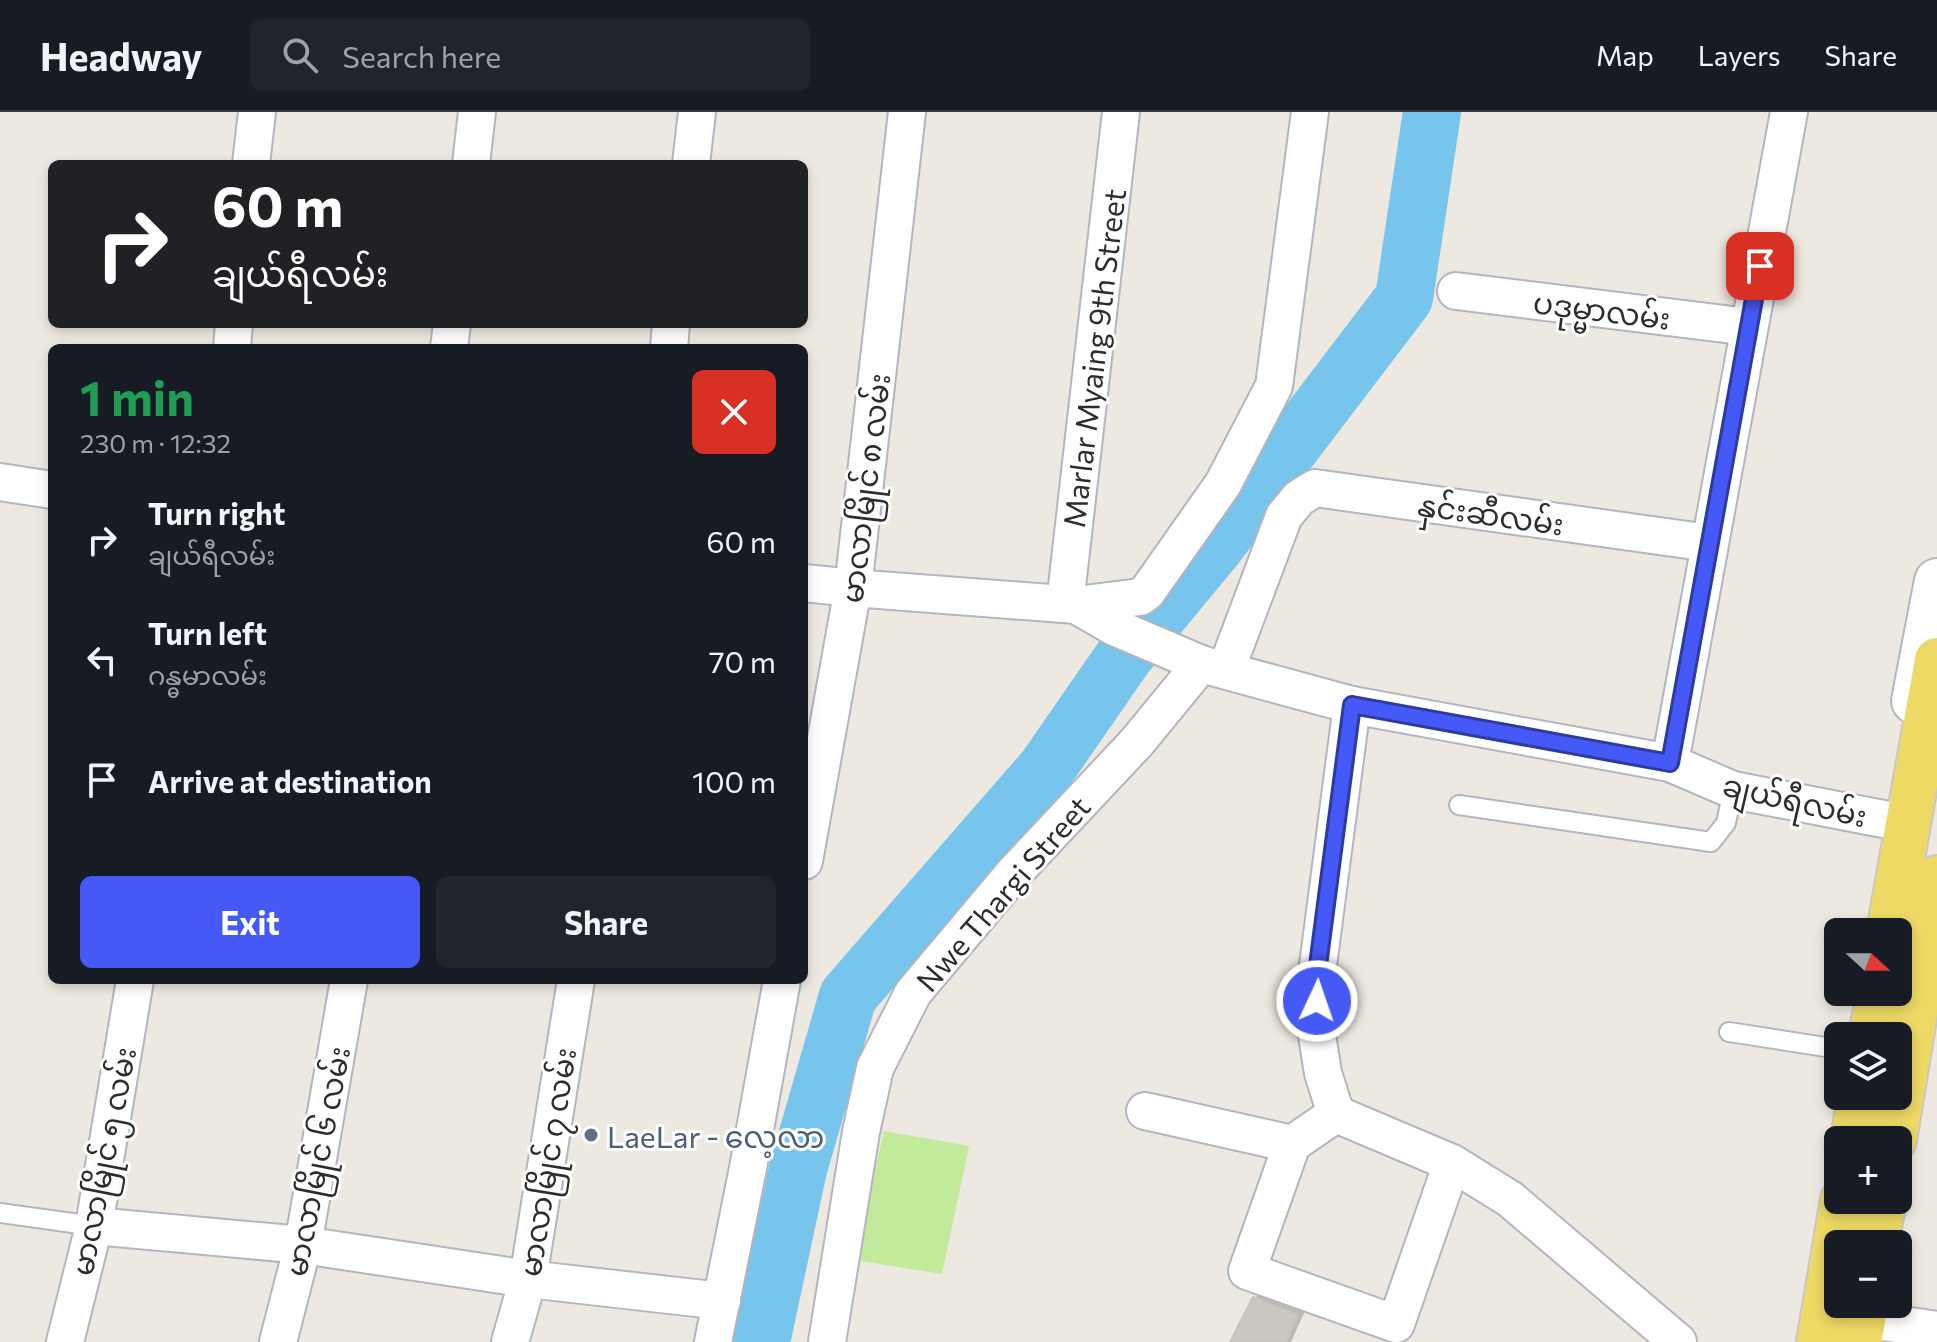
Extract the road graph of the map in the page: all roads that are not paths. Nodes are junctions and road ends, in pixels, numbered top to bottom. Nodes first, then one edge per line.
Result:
1 (257, 112) edge
2 (477, 112) edge
3 (697, 112) edge
4 (907, 112) edge
5 (1121, 112) edge
6 (1310, 112) edge
7 (1789, 112) edge
8 (251, 160) edge
9 (471, 160) edge
10 (691, 160) edge
11 (1456, 291) dead end
12 (1749, 327) junction
13 (0, 482) edge
14 (48, 489) edge
15 (1284, 516) joint
16 (1709, 543) junction
17 (1937, 581) edge
18 (808, 583) edge
19 (853, 588) junction
20 (1070, 604) junction
21 (1937, 660) edge
22 (1199, 661) junction
23 (1352, 705) junction
24 (1670, 763) junction
25 (1733, 790) junction
26 (1459, 805) dead end
27 (1909, 824) junction
28 (808, 839) edge
29 (1937, 878) edge
30 (1892, 918) edge
31 (134, 984) edge
32 (348, 984) edge
33 (575, 984) edge
34 (781, 984) edge
35 (1729, 1032) dead end
36 (1824, 1047) edge
37 (1145, 1111) dead end
38 (1336, 1114) junction
39 (1896, 1126) edge
40 (1292, 1144) junction
41 (1452, 1163) junction
42 (0, 1213) edge
43 (1841, 1214) edge
44 (94, 1226) junction
45 (303, 1245) junction
46 (528, 1279) junction
47 (722, 1301) junction
48 (1863, 1322) edge
49 (1937, 1330) edge
50 (65, 1342) edge
51 (278, 1342) edge
52 (510, 1342) edge
53 (713, 1342) edge
54 (827, 1342) edge
55 (1678, 1342) edge
56 (1819, 1342) edge

1 - 8 street
2 - 9 street
3 - 10 street
4 - 19 street, မာလာမြိုင် ၈ လမ်း
5 - 20 street, Marlar Myaing 9th Street
6 - 20 street
7 - 12 street
11 - 12 street, ပဒုမ္မာလမ်း
12 - 16 street
13 - 14 street
15 - 16 street, နှင်းဆီလမ်း
15 - 22 street, Nwe Thargi Street
16 - 24 street
17 - 27 main road
18 - 19 street
19 - 20 street
19 - 28 street, မာလာမြိုင် ၈ လမ်း
20 - 22 street, ချယ်ရီလမ်း
21 - 27 main road
22 - 23 street, ချယ်ရီလမ်း
22 - 54 street, Nwe Thargi Street
23 - 24 street, ချယ်ရီလမ်း
23 - 38 street
24 - 25 street, ချယ်ရီလမ်း
25 - 26 lane
25 - 27 street, ချယ်ရီလမ်း
27 - 30 main road
29 - 39 main road
31 - 44 street, မာလာမြိုင် ၅ လမ်း
32 - 45 street, မာလာမြိုင် ၆ လမ်း
33 - 46 street, မာလာမြိုင် ၇ လမ်း
34 - 47 street
35 - 36 lane
37 - 40 street
38 - 40 street
38 - 41 street
40 - 41 street
41 - 55 street
42 - 44 lane
43 - 56 main road
44 - 45 street
44 - 50 street, မာလာမြိုင် ၅ လမ်း
45 - 46 street
45 - 51 street, မာလာမြိုင် ၆ လမ်း
46 - 47 street
46 - 52 street, မာလာမြိုင် ၇ လမ်း
47 - 53 street
48 - 49 street

